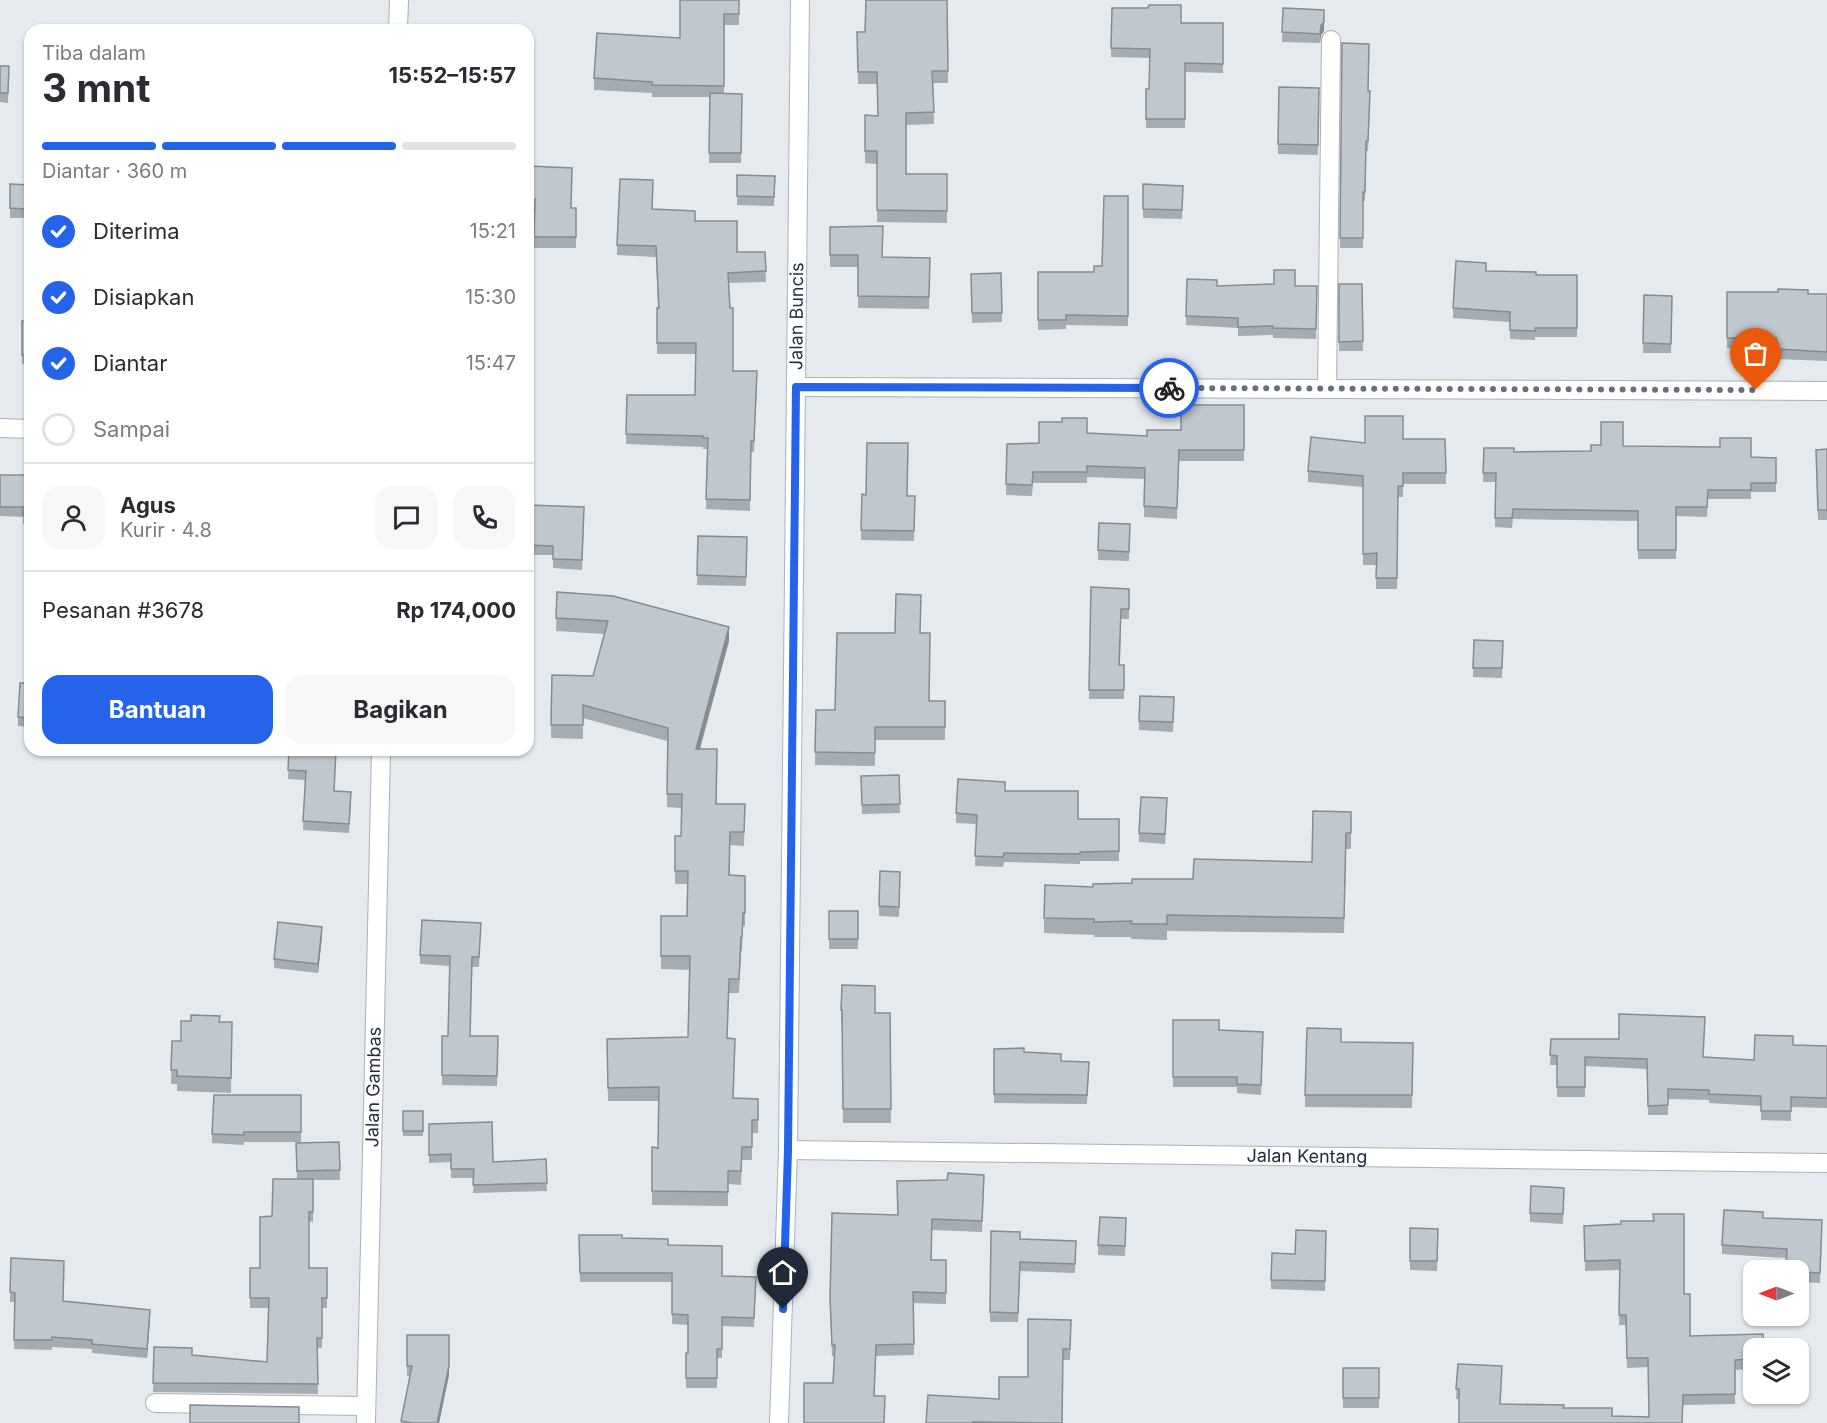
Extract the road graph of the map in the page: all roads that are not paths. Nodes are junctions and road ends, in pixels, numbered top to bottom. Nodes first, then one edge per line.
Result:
1 (399, 0) edge
2 (800, 0) edge
3 (398, 24) edge
4 (1331, 40) dead end
5 (796, 387) junction
6 (1327, 389) junction
7 (1827, 391) edge
8 (0, 428) edge
9 (24, 429) edge
10 (381, 756) edge
11 (788, 1150) junction
12 (1827, 1163) edge
13 (155, 1403) dead end
14 (366, 1414) edge
15 (779, 1423) edge

1 - 3 street
2 - 5 street, Jalan Buncis
4 - 6 street
5 - 6 street
5 - 11 street, Jalan Buncis
6 - 7 street
8 - 9 street
10 - 14 street, Jalan Gambas
11 - 12 street, Jalan Kentang
11 - 15 street, Jalan Buncis
13 - 14 street

